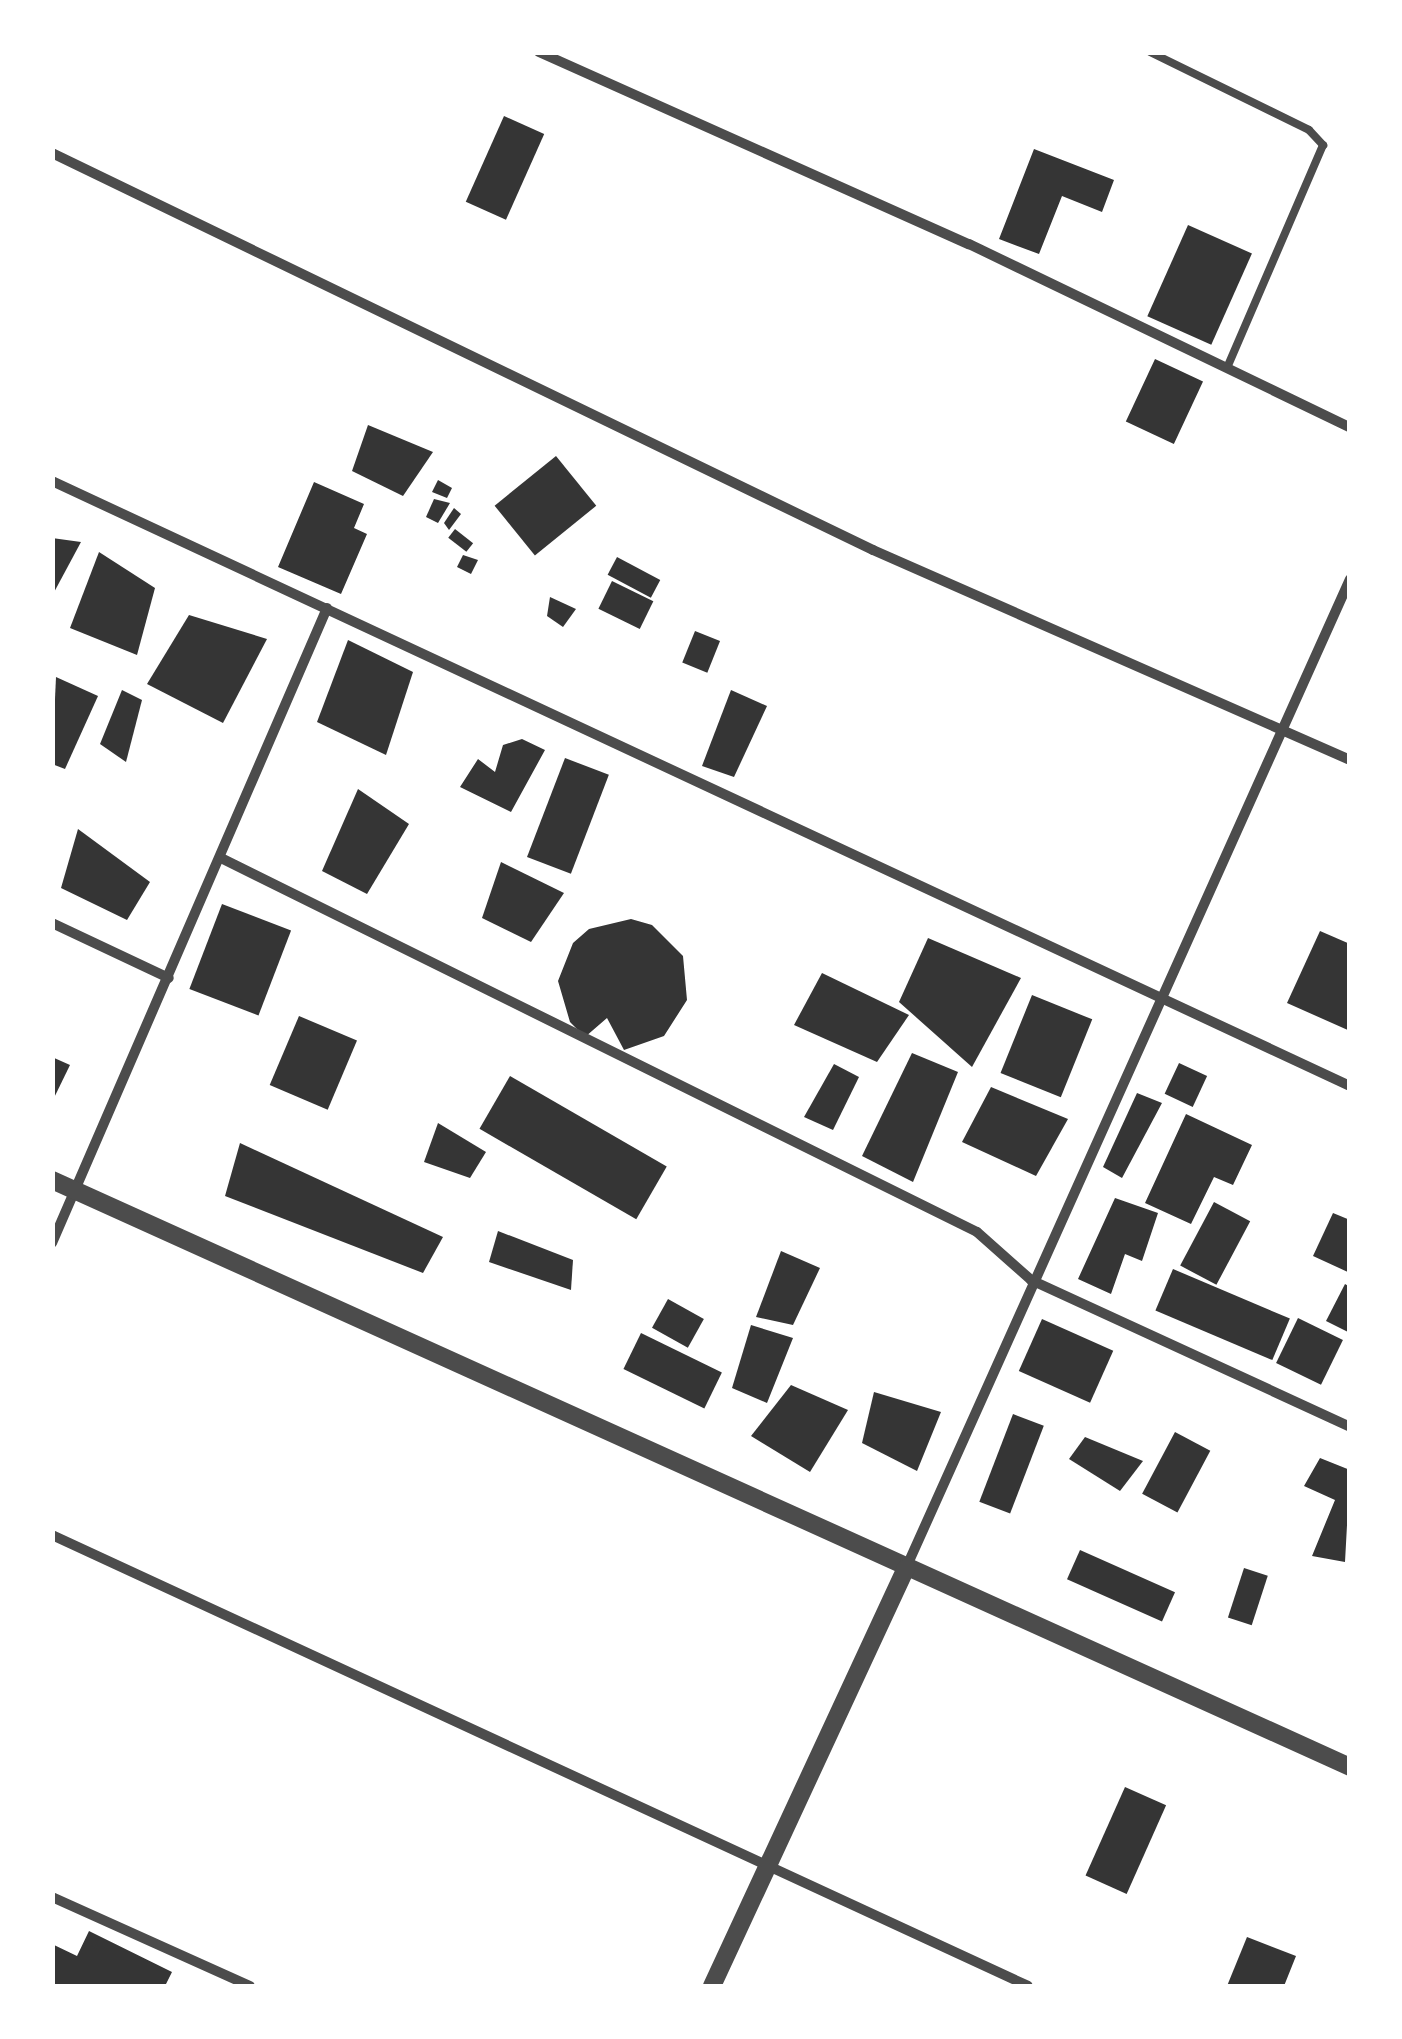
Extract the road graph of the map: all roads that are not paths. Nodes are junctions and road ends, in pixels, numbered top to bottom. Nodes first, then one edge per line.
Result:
1 (539, 52) edge
2 (1150, 52) edge
3 (52, 153) edge
4 (1227, 368) junction
5 (1350, 427) edge
6 (52, 481) edge
7 (1350, 579) edge
8 (327, 608) junction
9 (1282, 729) junction
10 (1350, 760) edge
11 (222, 859) junction
12 (52, 923) edge
13 (168, 978) junction
14 (1162, 1003) junction
15 (1350, 1086) edge
16 (52, 1180) edge
17 (76, 1190) junction
18 (52, 1243) edge
19 (1031, 1280) junction
20 (1350, 1427) edge
21 (52, 1535) edge
22 (906, 1568) junction
23 (1350, 1767) edge
24 (767, 1867) junction
25 (52, 1897) edge
26 (250, 1986) edge
27 (712, 1986) edge
28 (1028, 1986) edge

1 - 4 street
2 - 4 lane
3 - 9 street
4 - 5 street
6 - 8 street
7 - 9 street
8 - 11 street
8 - 14 street
9 - 10 street
9 - 14 street
11 - 13 street
11 - 19 street
12 - 13 street
13 - 17 street
14 - 15 street
14 - 19 street
16 - 17 street
17 - 18 street
17 - 22 street
19 - 20 street
19 - 22 street
21 - 24 street
22 - 23 street
22 - 24 street
24 - 27 street
24 - 28 street
25 - 26 street

